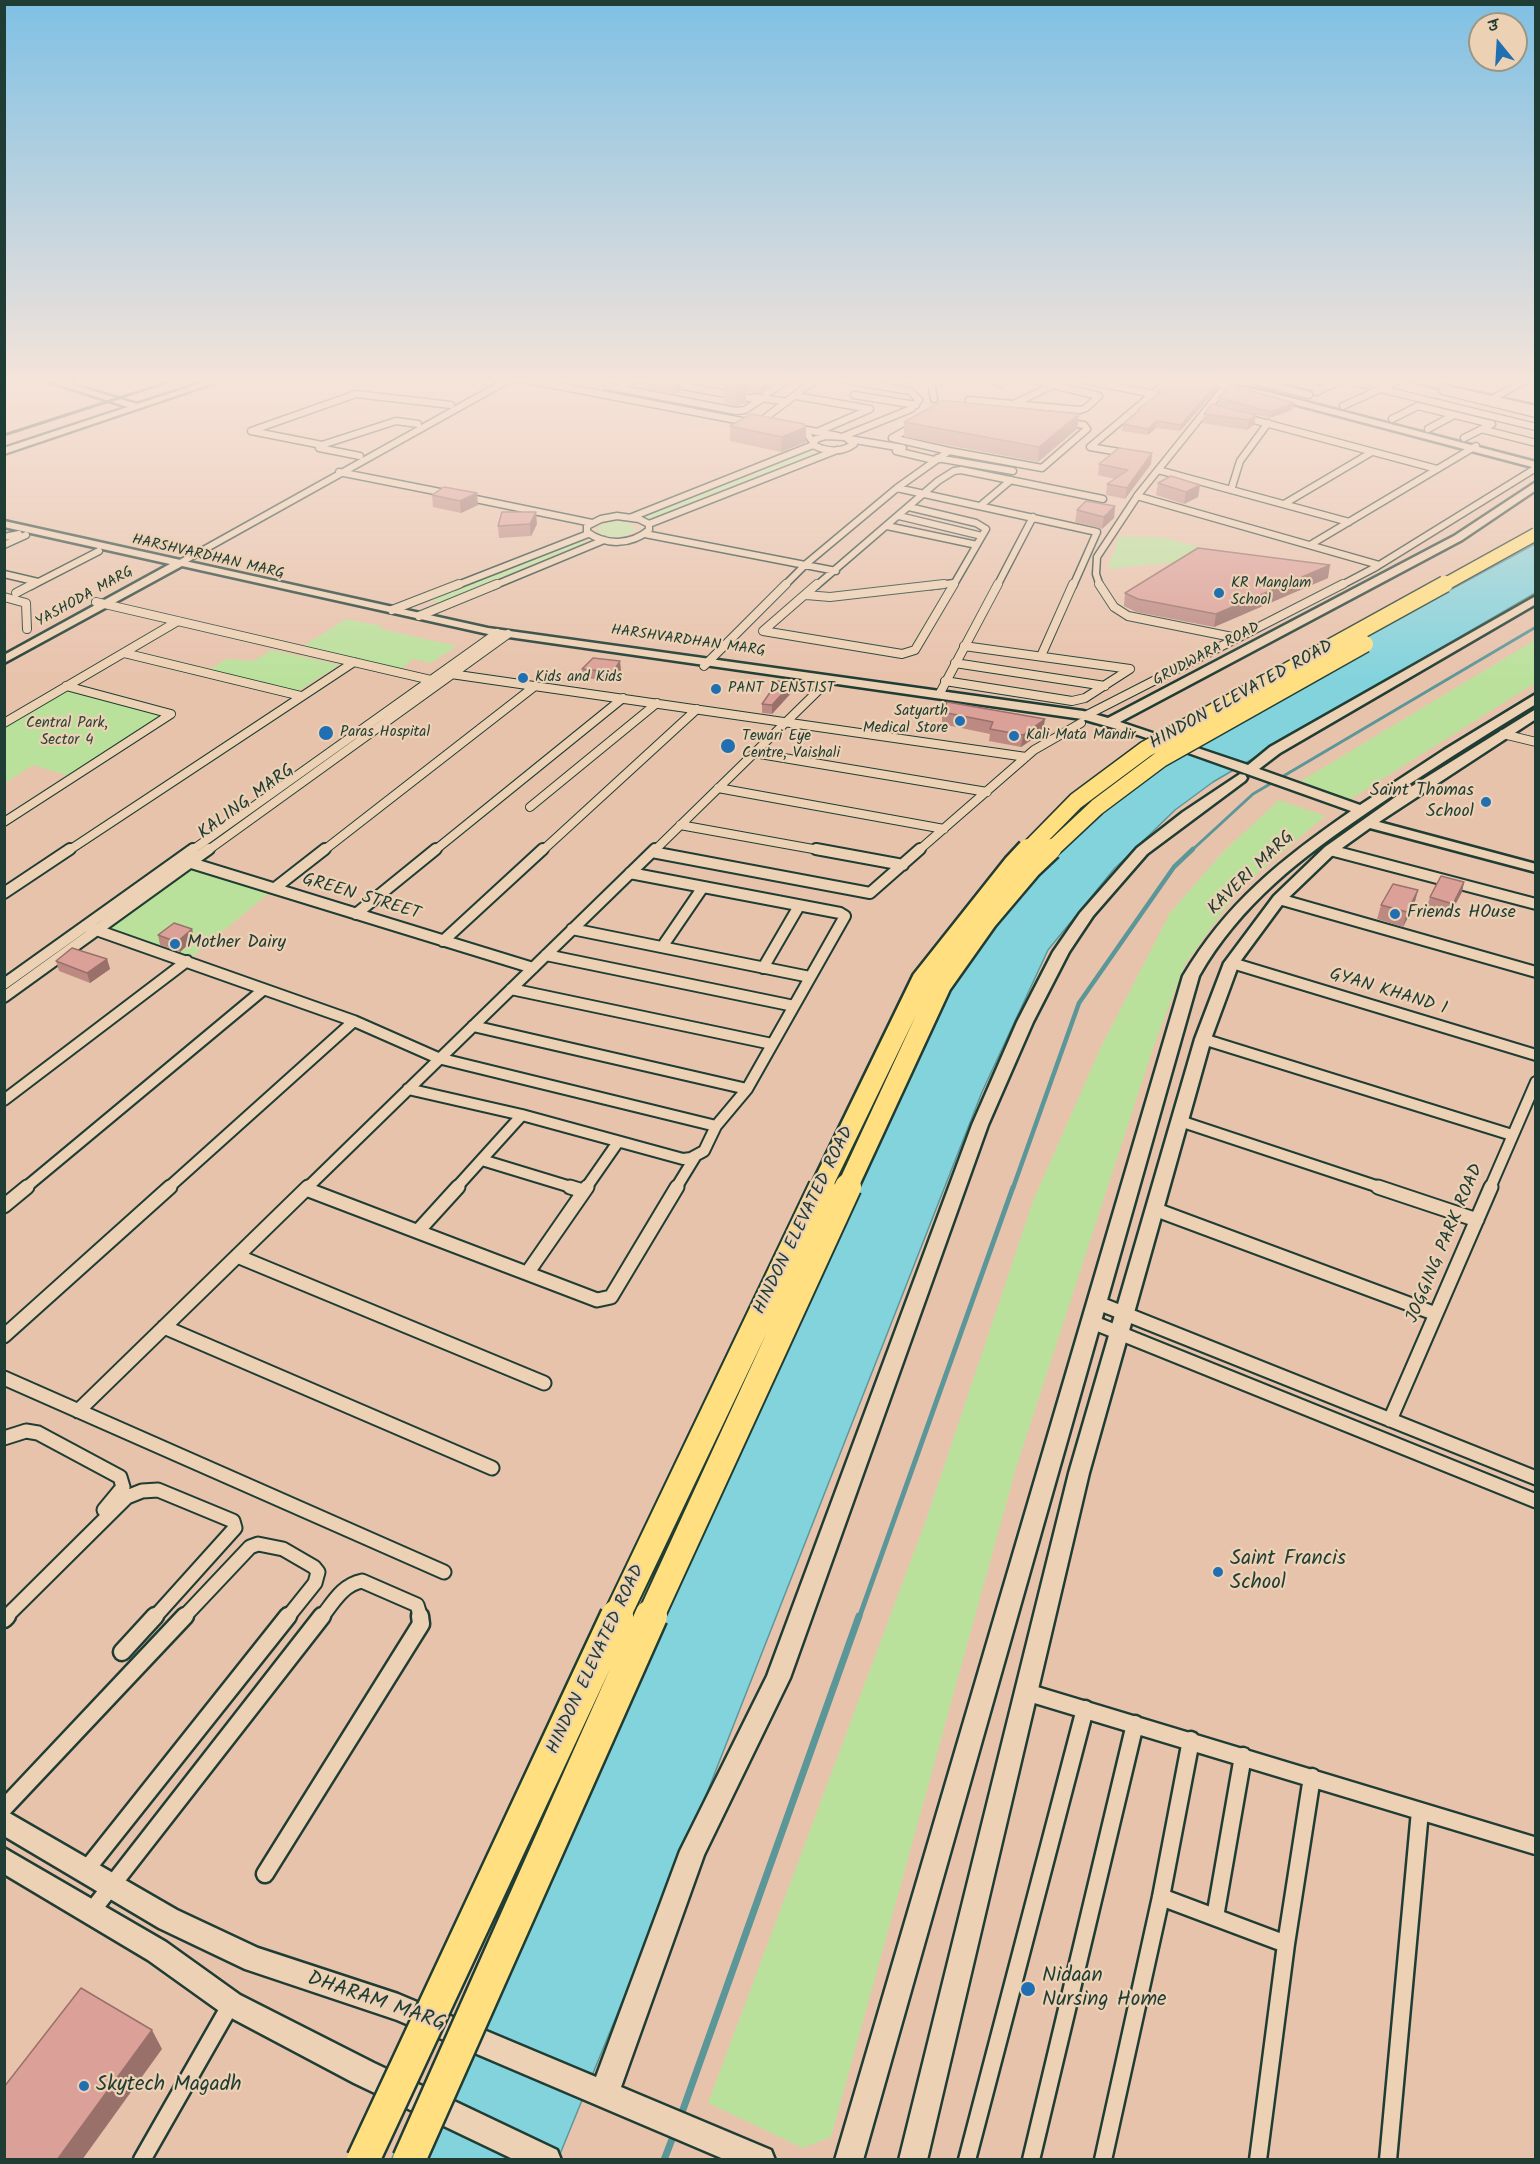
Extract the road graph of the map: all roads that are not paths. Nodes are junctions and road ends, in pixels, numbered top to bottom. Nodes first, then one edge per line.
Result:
1 (321, 478) edge
2 (333, 478) edge
3 (367, 478) edge
4 (729, 478) edge
5 (766, 478) edge
6 (910, 478) edge
7 (944, 478) edge
8 (1000, 478) edge
9 (1152, 478) edge
10 (1187, 478) edge
11 (1235, 478) edge
12 (1328, 478) edge
13 (1422, 478) edge
14 (1516, 478) edge
15 (1011, 480) junction
16 (1536, 485) edge
17 (897, 488) junction
18 (1231, 490) junction
19 (924, 494) junction
20 (1103, 499) dead end
21 (1284, 504) junction
22 (980, 506) junction
23 (909, 507) junction
24 (898, 516) junction
25 (632, 517) junction
26 (1033, 517) junction
27 (1348, 522) junction
28 (592, 523) junction
29 (4, 524) edge
30 (649, 524) junction
31 (887, 526) junction
32 (4, 530) edge
33 (23, 534) junction
34 (588, 534) junction
35 (645, 534) junction
36 (1536, 534) edge
37 (982, 536) junction
38 (4, 537) edge
39 (604, 540) junction
40 (977, 544) junction
41 (4, 545) edge
42 (1310, 545) junction
43 (1536, 549) edge
44 (99, 551) junction
45 (172, 564) junction
46 (806, 564) junction
47 (1377, 566) junction
48 (836, 570) junction
49 (4, 574) edge
50 (38, 582) junction
51 (954, 583) junction
52 (16, 593) dead end
53 (806, 595) junction
54 (4, 597) edge
55 (1536, 599) edge
56 (101, 603) junction
57 (392, 610) junction
58 (380, 614) junction
59 (419, 616) junction
60 (178, 621) junction
61 (407, 621) junction
62 (27, 629) dead end
63 (499, 636) junction
64 (1237, 638) junction
65 (964, 646) junction
66 (4, 652) edge
67 (124, 652) junction
68 (1041, 656) junction
69 (4, 660) edge
70 (354, 662) junction
71 (955, 663) junction
72 (707, 664) junction
73 (441, 673) junction
74 (453, 674) junction
75 (431, 680) junction
76 (945, 681) junction
77 (825, 684) junction
78 (66, 686) junction
79 (535, 686) junction
80 (1105, 686) junction
81 (940, 693) junction
82 (301, 696) junction
83 (623, 698) junction
84 (1536, 698) edge
85 (657, 703) junction
86 (698, 709) junction
87 (1535, 714) edge
88 (1083, 720) junction
89 (786, 721) junction
90 (4, 723) edge
91 (1109, 723) junction
92 (1503, 734) junction
93 (1138, 736) junction
94 (1536, 742) edge
95 (754, 753) junction
96 (1026, 757) junction
97 (1246, 775) junction
98 (1425, 784) junction
99 (717, 788) junction
100 (1445, 791) dead end
101 (987, 792) junction
102 (530, 807) dead end
103 (1365, 816) junction
104 (4, 822) edge
105 (680, 825) junction
106 (944, 829) junction
107 (1330, 850) junction
108 (652, 852) junction
109 (1536, 857) edge
110 (179, 859) junction
111 (191, 863) junction
112 (903, 865) junction
113 (1536, 868) edge
114 (630, 873) junction
115 (703, 887) junction
116 (275, 888) junction
117 (4, 893) edge
118 (1278, 899) junction
119 (1536, 904) edge
120 (799, 906) junction
121 (356, 914) junction
122 (85, 926) junction
123 (572, 929) junction
124 (97, 931) junction
125 (443, 940) junction
126 (662, 948) junction
127 (546, 955) junction
128 (187, 961) junction
129 (1232, 963) junction
130 (533, 968) junction
131 (763, 968) junction
132 (1536, 972) edge
133 (810, 977) junction
134 (8, 987) edge
135 (511, 989) junction
136 (263, 990) junction
137 (4, 997) edge
138 (794, 1006) junction
139 (354, 1022) junction
140 (473, 1026) junction
141 (1203, 1039) junction
142 (772, 1044) junction
143 (1536, 1055) edge
144 (438, 1058) junction
145 (1536, 1082) edge
146 (408, 1089) junction
147 (747, 1089) junction
148 (4, 1100) edge
149 (522, 1115) junction
150 (1180, 1121) junction
151 (716, 1126) junction
152 (1512, 1136) junction
153 (618, 1142) junction
154 (695, 1156) junction
155 (482, 1160) junction
156 (306, 1189) junction
157 (583, 1191) junction
158 (4, 1206) edge
159 (1154, 1209) junction
160 (1477, 1220) junction
161 (418, 1231) junction
162 (237, 1256) junction
163 (528, 1272) junction
164 (1095, 1313) junction
165 (1436, 1314) junction
166 (1122, 1323) junction
167 (164, 1327) junction
168 (4, 1336) edge
169 (4, 1378) edge
170 (544, 1383) dead end
171 (78, 1411) junction
172 (1390, 1420) junction
173 (4, 1438) edge
174 (492, 1468) dead end
175 (1536, 1478) edge
176 (1536, 1501) edge
177 (444, 1572) dead end
178 (4, 1609) edge
179 (4, 1619) edge
180 (122, 1652) dead end
181 (1026, 1692) junction
182 (1084, 1709) junction
183 (1135, 1724) junction
184 (1191, 1740) junction
185 (1243, 1756) junction
186 (1312, 1777) junction
187 (4, 1808) edge
188 (1420, 1811) junction
189 (4, 1822) edge
190 (1536, 1846) edge
191 (4, 1860) edge
192 (86, 1870) junction
193 (266, 1874) dead end
194 (112, 1885) junction
195 (1161, 1898) junction
196 (91, 1912) junction
197 (1215, 1917) junction
198 (1286, 1944) junction
199 (231, 2004) junction
200 (600, 2092) junction
201 (142, 2160) edge
202 (363, 2160) edge
203 (409, 2160) edge
204 (547, 2160) edge
205 (761, 2160) edge
206 (849, 2160) edge
207 (913, 2160) edge
208 (967, 2160) edge
209 (1031, 2160) edge
210 (1103, 2160) edge
211 (1258, 2160) edge
212 (1388, 2160) edge

1 - 45 street
2 - 45 street
3 - 28 street
4 - 25 street
5 - 30 street
6 - 17 street
7 - 19 street
8 - 15 street
9 - 42 street
10 - 18 street
11 - 18 street
12 - 21 street
13 - 27 street
14 - 47 street
15 - 20 street
15 - 22 street
16 - 91 street, GRUDWARA ROAD
17 - 19 street
17 - 46 street
18 - 21 street
19 - 22 street
19 - 23 street
21 - 27 street
22 - 26 street
23 - 24 street
23 - 37 street
24 - 31 street
24 - 37 street
25 - 28 street
25 - 30 street
26 - 65 street
26 - 68 street
27 - 42 street
28 - 34 street
29 - 45 street, HARSHVARDHAN MARG
30 - 35 street
31 - 40 street
31 - 48 street
32 - 33 street, HARSHVARDHAN MARG
33 - 38 street
33 - 41 street
33 - 44 street, HARSHVARDHAN MARG
34 - 39 street
34 - 57 street
35 - 39 street
35 - 46 street
36 - 202 highway, HINDON ELEVATED ROAD, bridge
37 - 40 street
39 - 59 street
40 - 51 street
42 - 47 street
43 - 203 highway, HINDON ELEVATED ROAD, bridge
44 - 45 street, HARSHVARDHAN MARG
44 - 50 street
45 - 56 street, YASHODA MARG
45 - 57 street, HARSHVARDHAN MARG
45 - 58 street, HARSHVARDHAN MARG
46 - 48 street
46 - 72 street
47 - 64 street
47 - 64 street
48 - 53 street
49 - 50 street
50 - 52 street
51 - 53 street
51 - 53 street
54 - 62 street
55 - 97 street
56 - 60 street
56 - 66 street, YASHODA MARG
56 - 69 street, YASHODA MARG
57 - 58 street
57 - 59 street, HARSHVARDHAN MARG
58 - 61 street, HARSHVARDHAN MARG
59 - 61 street
59 - 63 street, HARSHVARDHAN MARG
60 - 67 street
60 - 70 street
61 - 63 street, HARSHVARDHAN MARG
63 - 72 street, HARSHVARDHAN MARG
63 - 73 street, KALING MARG
63 - 74 street, KALING MARG
64 - 88 street
65 - 68 street
65 - 71 street
67 - 78 street
67 - 82 street
68 - 80 street
70 - 75 street
70 - 82 street
71 - 76 street
71 - 80 street
72 - 77 street, HARSHVARDHAN MARG
72 - 81 street, HARSHVARDHAN MARG
73 - 74 street
73 - 75 street, KALING MARG
74 - 79 street
74 - 111 street, KALING MARG
75 - 110 street, KALING MARG
76 - 80 street
76 - 81 street
77 - 88 street, HARSHVARDHAN MARG
77 - 89 street
78 - 90 street
78 - 104 street
79 - 83 street
79 - 116 street
81 - 88 street, HARSHVARDHAN MARG
82 - 117 street
83 - 85 street
83 - 121 street
84 - 103 street, KAVERI MARG
85 - 86 street
85 - 102 street
86 - 89 street
86 - 125 street
87 - 92 street, KAVERI MARG
88 - 91 street, HARSHVARDHAN MARG
88 - 93 street, HARSHVARDHAN MARG
88 - 96 street
89 - 95 street
89 - 96 street
91 - 93 street, HARSHVARDHAN MARG
92 - 94 street
92 - 98 street, KAVERI MARG
93 - 97 street, HARSHVARDHAN MARG, bridge
95 - 99 street
95 - 101 street
96 - 101 street
97 - 103 street, HARSHVARDHAN MARG
97 - 200 street
98 - 100 street
98 - 103 street, KAVERI MARG
99 - 105 street
99 - 106 street
101 - 106 street
103 - 107 street, KAVERI MARG
103 - 109 street
103 - 113 street
103 - 164 street, KAVERI MARG
105 - 108 street
105 - 112 street
106 - 112 street
107 - 118 street, KAVERI MARG
107 - 119 street
108 - 112 street
108 - 114 street
110 - 111 street, GREEN STREET
110 - 122 street, KALING MARG
111 - 116 street, GREEN STREET
111 - 124 street, KALING MARG
114 - 115 street
114 - 123 street
115 - 120 street
115 - 126 street
116 - 121 street, GREEN STREET
118 - 129 street, KAVERI MARG
118 - 132 street
120 - 131 street
120 - 133 street
121 - 125 street, GREEN STREET
122 - 124 street
122 - 134 street, KALING MARG
123 - 126 street
123 - 127 street
124 - 128 street
124 - 134 street, KALING MARG
125 - 130 street, GREEN STREET
126 - 131 street
127 - 130 street
127 - 138 street
128 - 136 street
128 - 148 street
129 - 141 street, KAVERI MARG
129 - 143 street, GYAN KHAND 1
130 - 135 street
131 - 133 street
133 - 138 street
134 - 137 street, KALING MARG
135 - 140 street
135 - 142 street
136 - 139 street
136 - 158 street
138 - 142 street
139 - 144 street
139 - 168 street
140 - 144 street
140 - 147 street
141 - 150 street, KAVERI MARG
141 - 152 street
142 - 147 street
144 - 146 street
144 - 151 street
145 - 152 street, JOGGING PARK ROAD
146 - 149 street
146 - 156 street
147 - 151 street
149 - 153 street
149 - 155 street
150 - 159 street, KAVERI MARG
150 - 160 street
151 - 154 street
152 - 160 street, JOGGING PARK ROAD
153 - 154 street
153 - 157 street
154 - 163 street
155 - 157 street
155 - 161 street
156 - 161 street
156 - 162 street
157 - 163 street
159 - 165 street
159 - 166 street, KAVERI MARG
160 - 165 street, JOGGING PARK ROAD
161 - 163 street
162 - 167 street
162 - 170 street
164 - 166 street
164 - 166 street
164 - 206 street, KAVERI MARG
165 - 172 street, JOGGING PARK ROAD
166 - 172 street
166 - 176 street
166 - 181 street, KAVERI MARG
167 - 171 street
167 - 174 street
169 - 171 street
171 - 177 street
172 - 175 street
173 - 178 street
179 - 180 street
181 - 182 street
181 - 207 street, KAVERI MARG
182 - 183 street
182 - 208 street
183 - 184 street
183 - 209 street
184 - 185 street
184 - 195 street
185 - 186 street
185 - 197 street
186 - 188 street
186 - 198 street
187 - 192 street
188 - 190 street
188 - 212 street
189 - 192 street, DHARAM MARG
191 - 196 street
192 - 194 street, DHARAM MARG
193 - 194 street
194 - 196 street
194 - 200 street, DHARAM MARG, bridge
195 - 197 street
195 - 210 street
196 - 199 street
197 - 198 street
198 - 211 street
199 - 201 street
199 - 204 street, bridge
200 - 205 street, DHARAM MARG

